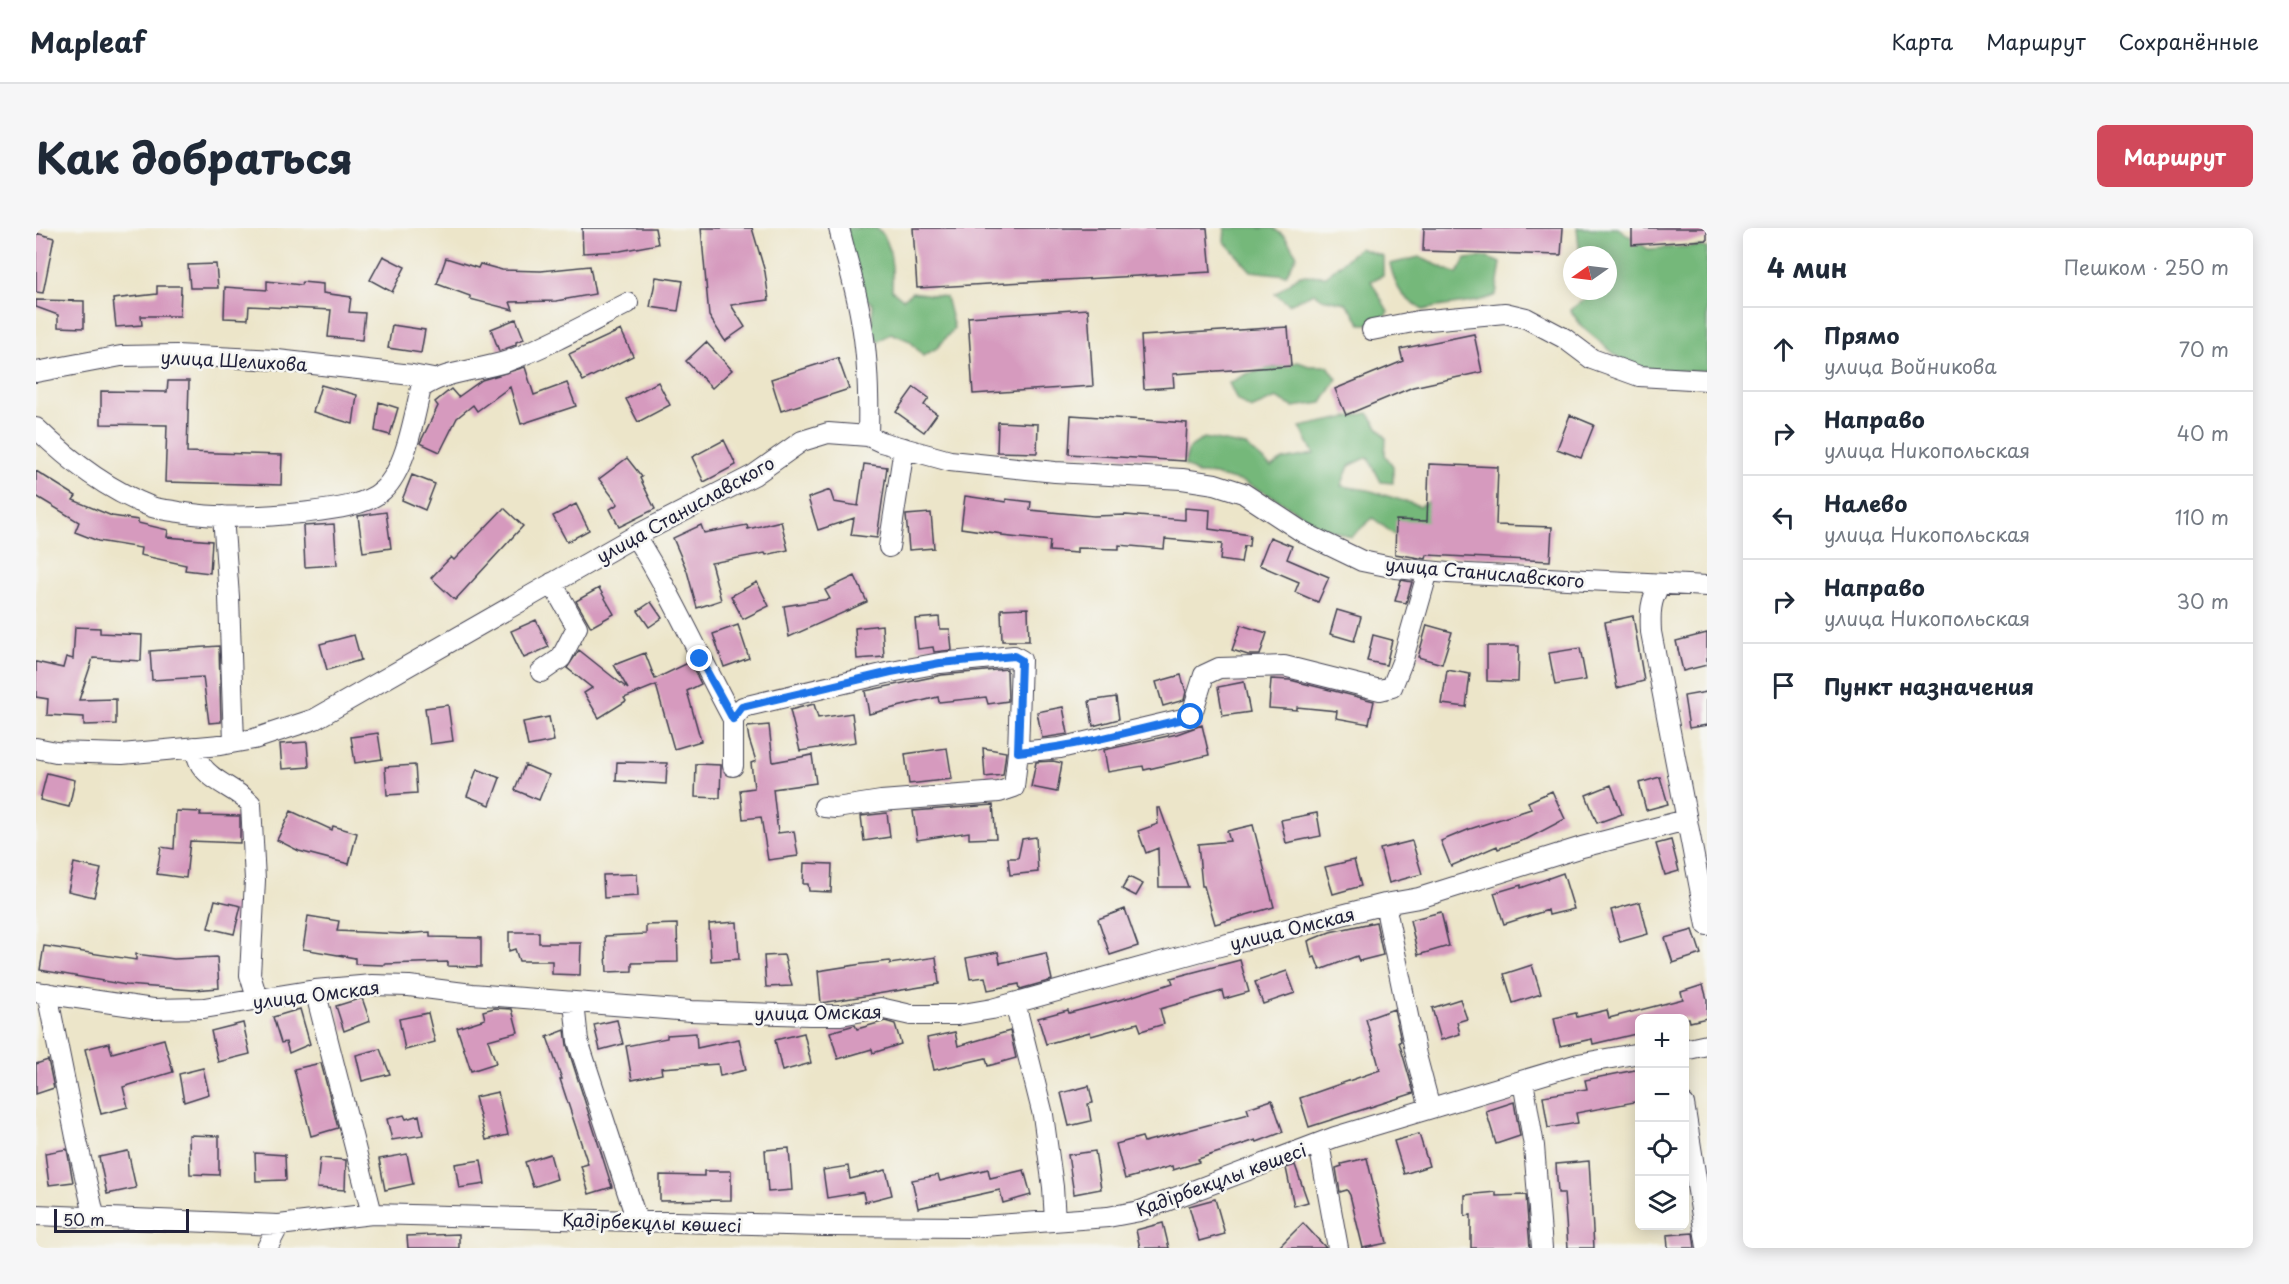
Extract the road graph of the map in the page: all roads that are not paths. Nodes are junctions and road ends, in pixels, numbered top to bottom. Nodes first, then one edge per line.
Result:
1 (839, 228) edge
2 (628, 303) dead end
3 (1372, 330) dead end
4 (36, 372) edge
5 (434, 379) junction
6 (1707, 380) edge
7 (36, 428) edge
8 (868, 436) junction
9 (903, 448) junction
10 (223, 516) junction
11 (635, 536) junction
12 (889, 547) dead end
13 (1428, 571) junction
14 (552, 583) junction
15 (1660, 584) junction
16 (1707, 586) edge
17 (541, 672) dead end
18 (733, 719) junction
19 (234, 742) junction
20 (194, 747) junction
21 (36, 748) edge
22 (1018, 752) junction
23 (732, 766) dead end
24 (824, 807) dead end
25 (1686, 820) junction
26 (1385, 904) junction
27 (1707, 926) edge
28 (315, 990) junction
29 (41, 993) edge
30 (258, 1001) junction
31 (574, 1002) junction
32 (1015, 1003) junction
33 (1707, 1046) edge
34 (1689, 1049) edge
35 (1635, 1054) edge
36 (1523, 1081) junction
37 (1430, 1108) junction
38 (1687, 1122) edge
39 (1319, 1144) junction
40 (372, 1214) junction
41 (36, 1215) edge
42 (95, 1219) junction
43 (637, 1221) junction
44 (1056, 1221) junction
45 (279, 1225) junction
46 (1707, 1246) edge
47 (267, 1248) edge
48 (1338, 1248) edge
49 (1542, 1248) edge

1 - 8 street
2 - 5 street, улица Шелихова
3 - 6 street
4 - 5 street, улица Шелихова
5 - 10 street
7 - 10 street
8 - 9 street, улица Станиславского
8 - 11 street, улица Станиславского
9 - 12 street
9 - 13 street, улица Станиславского
10 - 19 street
11 - 14 street, улица Станиславского
11 - 18 street
13 - 15 street, улица Станиславского
13 - 22 street
14 - 17 street
14 - 19 street, улица Станиславского
15 - 16 street, улица Станиславского
15 - 25 street
18 - 22 street
18 - 23 street
19 - 20 street, улица Станиславского
20 - 21 street, улица Станиславского
20 - 30 street
22 - 24 street
25 - 26 street, улица Омская
25 - 27 street
26 - 32 street, улица Омская
26 - 37 street
28 - 30 street, улица Омская
28 - 31 street, улица Омская
28 - 40 street
29 - 30 street, улица Омская
29 - 42 street
31 - 32 street, улица Омская
31 - 43 street
32 - 44 street
33 - 34 street
35 - 36 street, Қадірбекұлы көшесі
36 - 37 street, Қадірбекұлы көшесі
36 - 49 street
37 - 39 street, Қадірбекұлы көшесі
38 - 46 street
39 - 44 street, Қадірбекұлы көшесі
39 - 48 street
40 - 43 street, Қадірбекұлы көшесі
40 - 45 street, Қадірбекұлы көшесі
41 - 42 street, Қадірбекұлы көшесі
42 - 45 street, Қадірбекұлы көшесі
43 - 44 street, Қадірбекұлы көшесі
45 - 47 street

